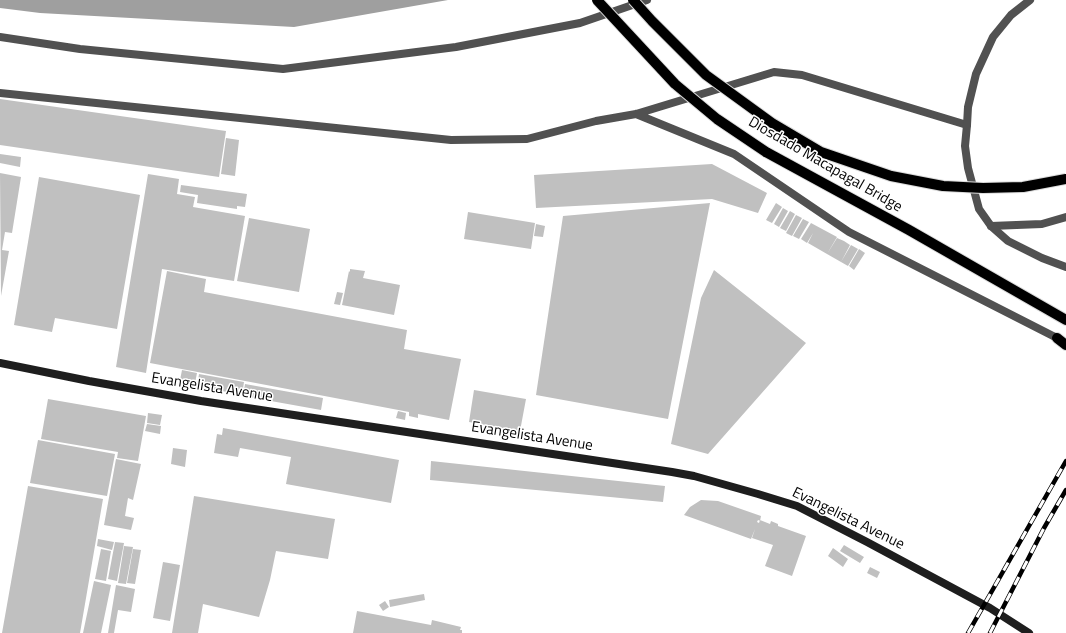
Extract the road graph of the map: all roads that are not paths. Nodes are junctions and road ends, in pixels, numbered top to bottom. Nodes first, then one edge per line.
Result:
1 (597, 0) edge
2 (633, 0) edge
3 (647, 0) edge
4 (1030, 0) edge
5 (0, 37) edge
6 (0, 93) edge
7 (636, 114) junction
8 (967, 125) junction
9 (1066, 179) edge
10 (1066, 217) edge
11 (990, 226) junction
12 (1066, 267) edge
13 (1066, 320) edge
14 (1057, 338) joint
15 (1066, 345) edge
16 (0, 363) edge
17 (1029, 633) edge

1 - 13 main road, Diosdado Macapagal Bridge, bridge
2 - 9 main road, Diosdado Macapagal Bridge, bridge
3 - 5 street
4 - 8 street
6 - 7 street
7 - 8 street
7 - 14 street
8 - 11 street
10 - 11 street
11 - 12 street
14 - 15 main road
16 - 17 street, Evangelista Avenue

